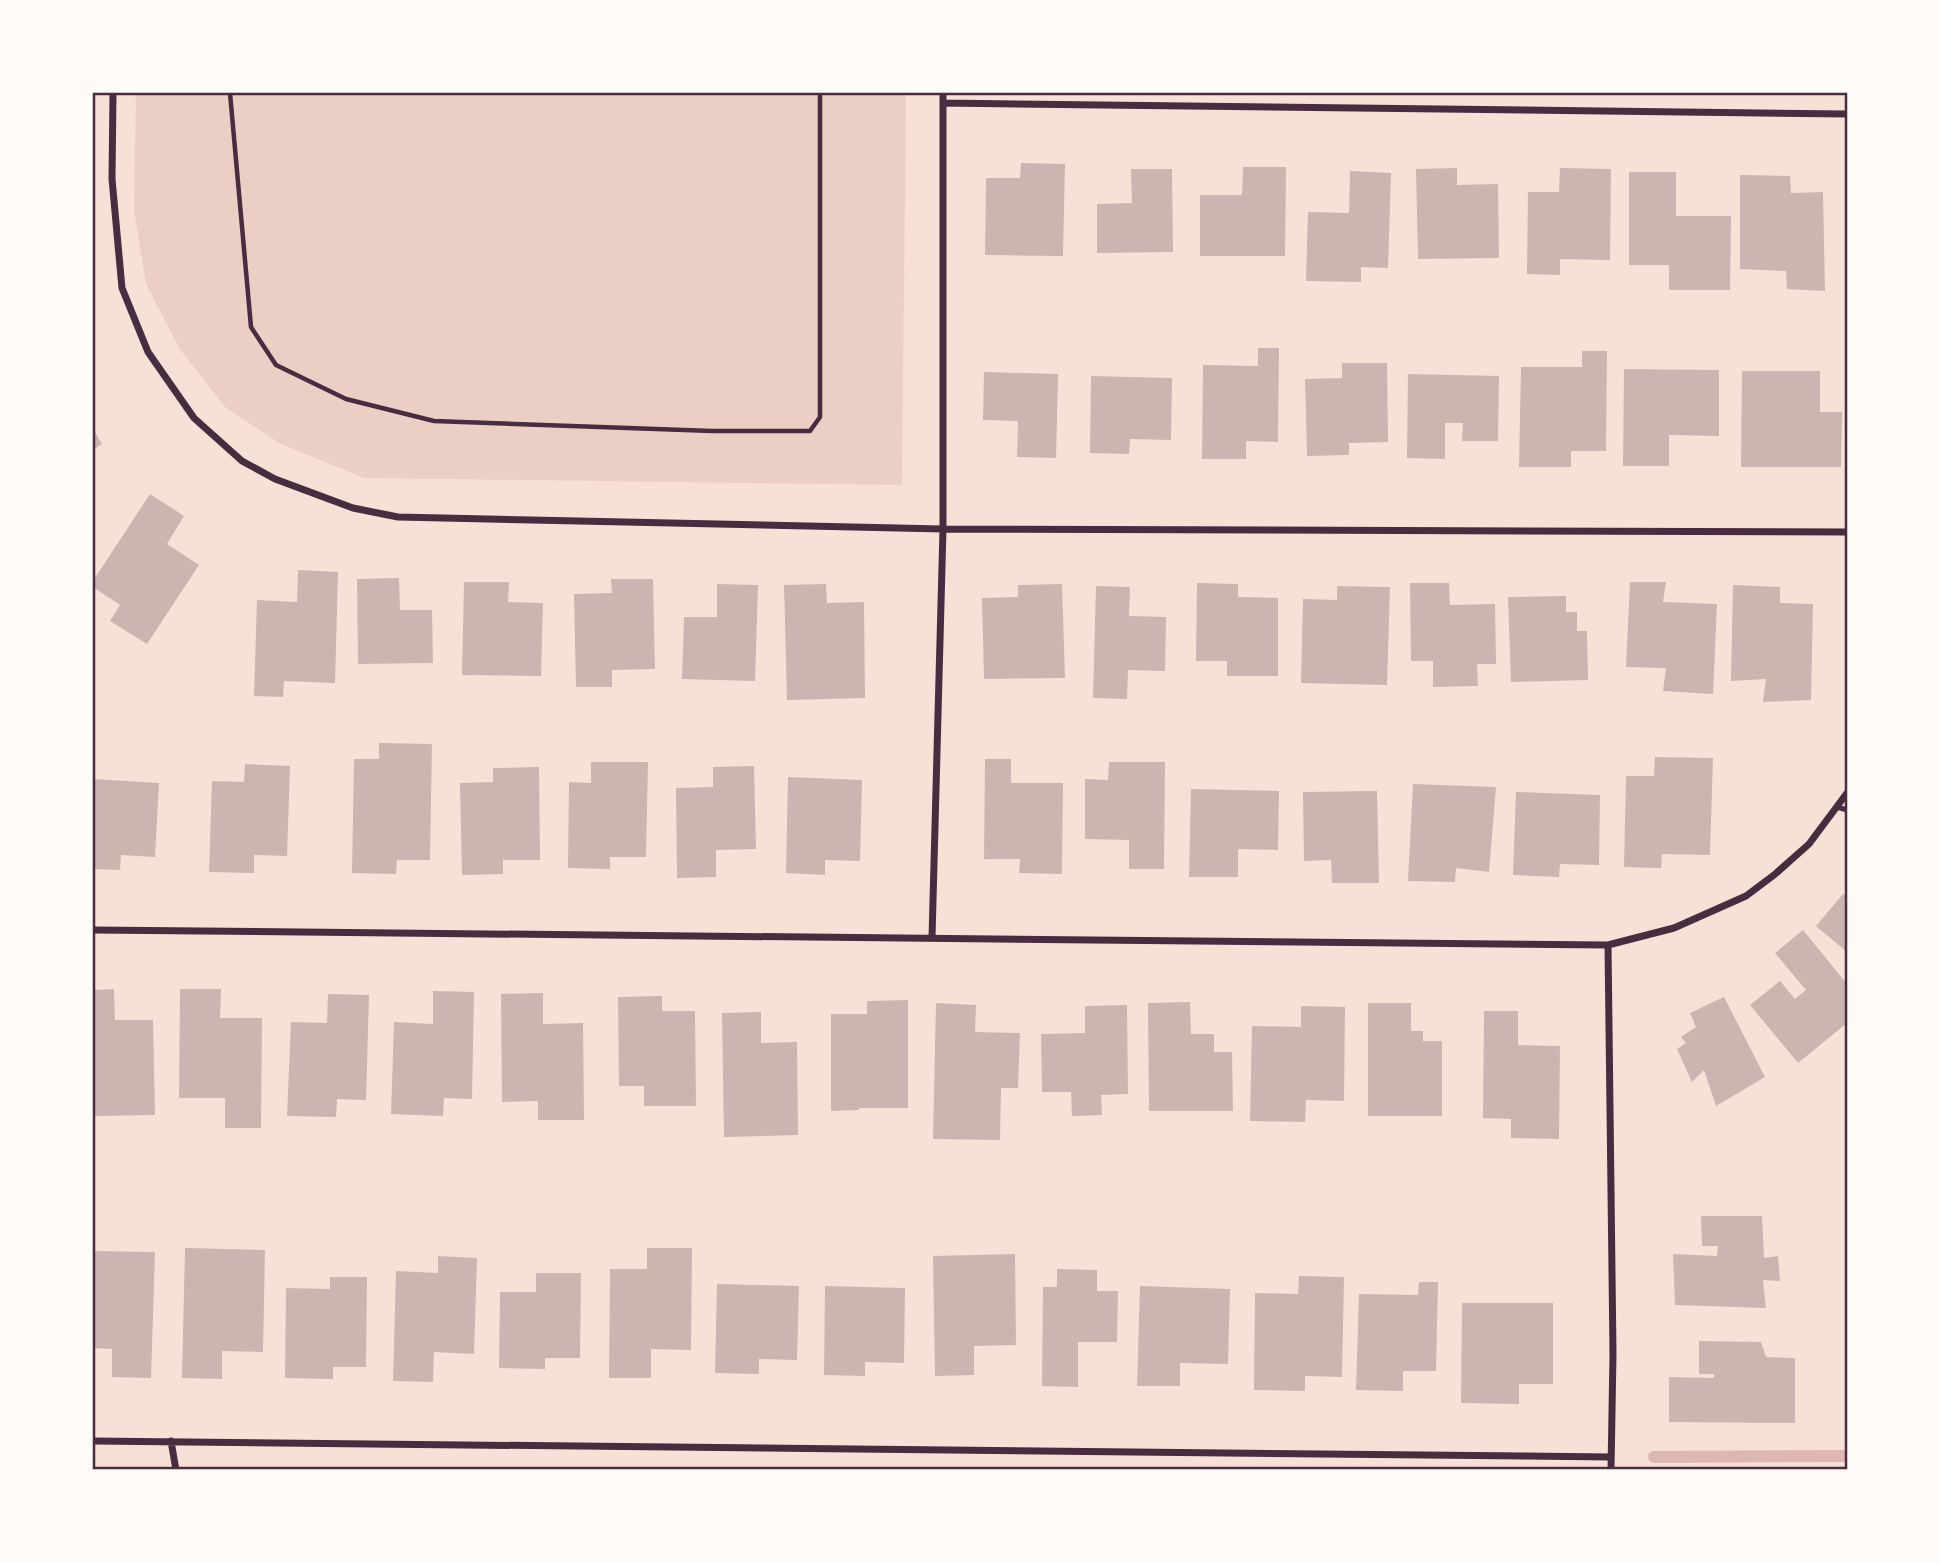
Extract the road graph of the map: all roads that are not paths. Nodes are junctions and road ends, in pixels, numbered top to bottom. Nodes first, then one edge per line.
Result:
1 (113, 93) edge
2 (943, 93) edge
3 (943, 103) junction
4 (1847, 114) edge
5 (943, 529) junction
6 (1847, 532) edge
7 (1847, 793) edge
8 (1837, 807) junction
9 (1847, 810) edge
10 (93, 930) edge
11 (932, 938) junction
12 (1608, 945) junction
13 (93, 1441) edge
14 (172, 1441) junction
15 (1611, 1457) junction
16 (176, 1470) edge
17 (1611, 1470) edge

1 - 5 street
2 - 3 street
3 - 4 street
3 - 5 street
5 - 6 street
5 - 11 street
7 - 8 street
8 - 9 lane
8 - 12 street
10 - 11 street
11 - 12 street
12 - 15 street
13 - 14 street
14 - 15 street
14 - 16 street
15 - 17 street

